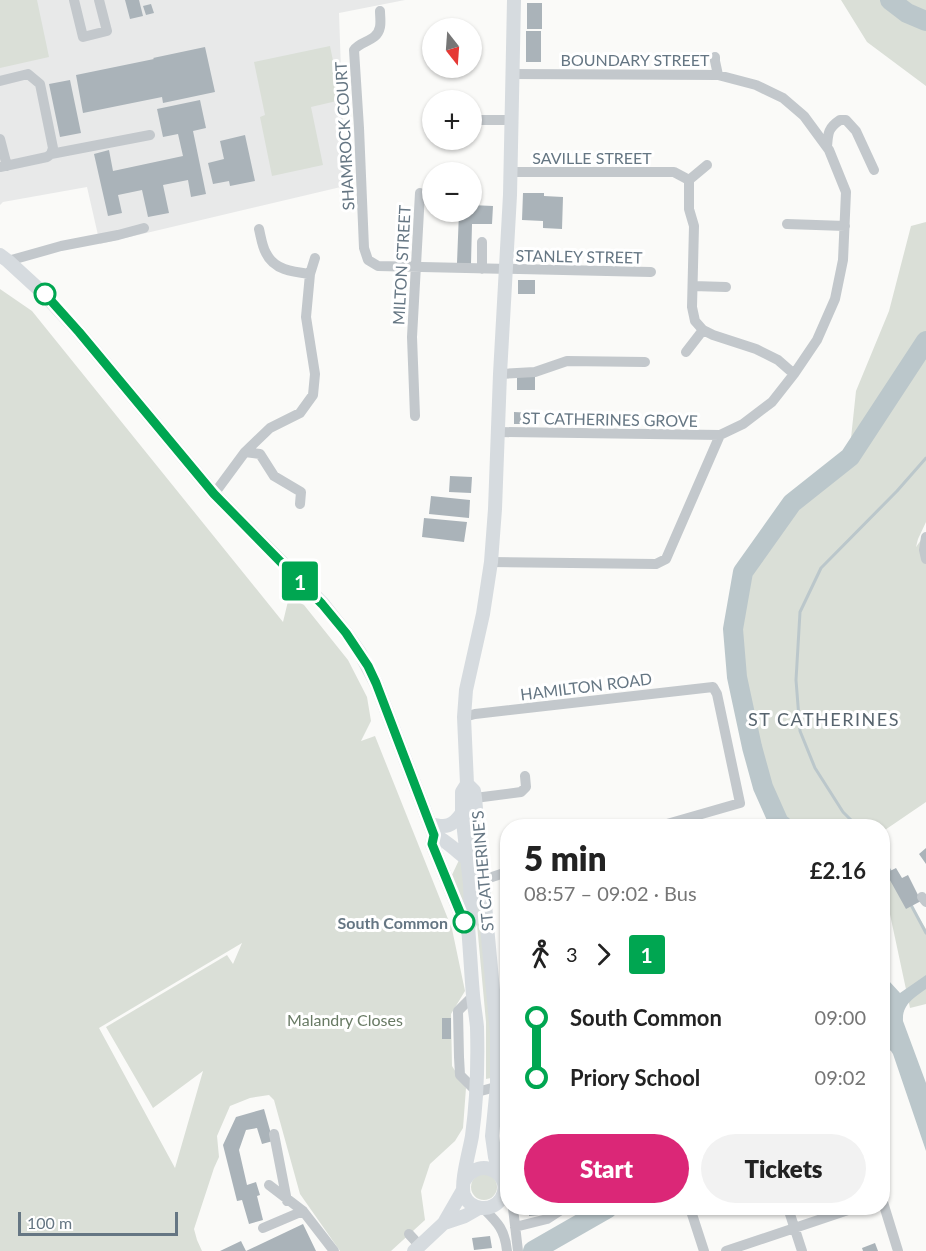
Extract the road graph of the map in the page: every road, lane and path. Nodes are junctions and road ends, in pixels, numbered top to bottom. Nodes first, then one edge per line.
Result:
1 (74, 0) edge
2 (99, 0) edge
3 (514, 0) edge
4 (380, 11) dead end
5 (715, 57) dead end
6 (513, 74) junction
7 (718, 75) junction
8 (0, 81) edge
9 (482, 120) edge
10 (512, 120) junction
11 (150, 135) dead end
12 (0, 139) edge
13 (826, 147) junction
14 (51, 154) junction
15 (706, 165) dead end
16 (4, 166) edge
17 (874, 170) dead end
18 (510, 172) junction
19 (689, 180) junction
20 (420, 194) dead end
21 (787, 224) dead end
22 (845, 226) junction
23 (144, 228) dead end
24 (259, 229) dead end
25 (482, 242) dead end
26 (4, 258) edge
27 (315, 258) dead end
28 (378, 266) joint
29 (415, 267) junction
30 (482, 269) junction
31 (506, 269) junction
32 (651, 272) dead end
33 (310, 274) junction
34 (693, 286) junction
35 (726, 287) dead end
36 (703, 330) junction
37 (686, 352) dead end
38 (645, 362) dead end
39 (500, 374) junction
40 (794, 374) junction
41 (415, 416) dead end
42 (499, 432) junction
43 (720, 435) junction
44 (245, 452) junction
45 (214, 494) junction
46 (300, 504) dead end
47 (926, 537) edge
48 (926, 559) edge
49 (491, 562) junction
50 (464, 717) junction
51 (525, 776) dead end
52 (467, 784) junction
53 (475, 798) junction
54 (462, 813) junction
55 (686, 819) edge
56 (432, 830) junction
57 (467, 859) junction
58 (500, 873) edge
59 (482, 877) junction
60 (468, 927) junction
61 (500, 1064) edge
62 (500, 1086) edge
63 (477, 1092) junction
64 (500, 1095) edge
65 (274, 1134) dead end
66 (500, 1171) edge
67 (500, 1178) edge
68 (269, 1185) dead end
69 (464, 1185) junction
70 (287, 1200) junction
71 (500, 1201) edge
72 (481, 1208) junction
73 (303, 1211) junction
74 (514, 1215) edge
75 (553, 1215) edge
76 (692, 1215) edge
77 (790, 1215) edge
78 (833, 1215) edge
79 (887, 1215) edge
80 (444, 1223) junction
81 (515, 1227) junction
82 (263, 1228) dead end
83 (794, 1228) junction
84 (409, 1234) dead end
85 (517, 1247) edge
86 (417, 1248) edge
87 (507, 1250) edge
88 (334, 1251) edge
89 (704, 1251) edge
90 (726, 1251) edge
91 (802, 1251) edge
92 (898, 1251) edge

1 - 2 street
3 - 6 main road
4 - 28 street, SHAMROCK COURT
5 - 7 street
6 - 7 street, BOUNDARY STREET
6 - 10 main road
7 - 13 street, BOUNDARY STREET
8 - 14 street
9 - 10 street
10 - 18 main road
11 - 14 street
12 - 16 street
13 - 17 street
13 - 22 street, BOUNDARY STREET
14 - 16 street
15 - 19 street
18 - 19 street, SAVILLE STREET
18 - 31 main road
19 - 34 street
20 - 29 street, MILTON STREET
21 - 22 street
22 - 40 street, ST CATHERINES GROVE
23 - 26 street
24 - 33 street
25 - 30 street
26 - 45 main road, ST CATHERINE'S
27 - 33 street
28 - 29 street, STANLEY STREET
29 - 30 street, STANLEY STREET
29 - 41 street, MILTON STREET
30 - 31 street, STANLEY STREET
31 - 32 street, STANLEY STREET
31 - 39 main road
33 - 44 street
34 - 35 street
34 - 36 street
36 - 37 street
36 - 40 street
38 - 39 street
39 - 42 main road
40 - 43 street, ST CATHERINES GROVE
42 - 43 street, ST CATHERINES GROVE
42 - 49 main road
43 - 49 street, ST CATHERINES GROVE
44 - 45 street
44 - 46 street
45 - 56 main road, ST CATHERINE'S
47 - 48 street
49 - 50 main road
50 - 52 main road
50 - 55 street, HAMILTON ROAD
51 - 53 street
52 - 53 main road, ST CATHERINE'S
52 - 54 main road, ST CATHERINE'S
53 - 59 main road, ST CATHERINE'S
54 - 56 main road
54 - 57 main road, ST CATHERINE'S
56 - 57 main road
56 - 60 main road, ST CATHERINE'S
57 - 59 main road
57 - 60 main road, ST CATHERINE'S
58 - 59 street
59 - 61 main road, ST CATHERINE'S
60 - 63 main road, ST CATHERINE'S
62 - 63 street
63 - 69 main road, ST CATHERINE'S
64 - 66 main road, ST CATHERINE'S
65 - 70 street
67 - 69 main road
68 - 70 street
69 - 72 main road
69 - 80 main road
70 - 73 street
71 - 72 main road
72 - 80 main road
72 - 87 street
73 - 82 street
73 - 88 street
74 - 81 street
75 - 81 street
76 - 89 street
77 - 83 street
78 - 83 street
79 - 92 street
80 - 86 main road
81 - 85 street
83 - 90 street
83 - 91 street
84 - 86 street

